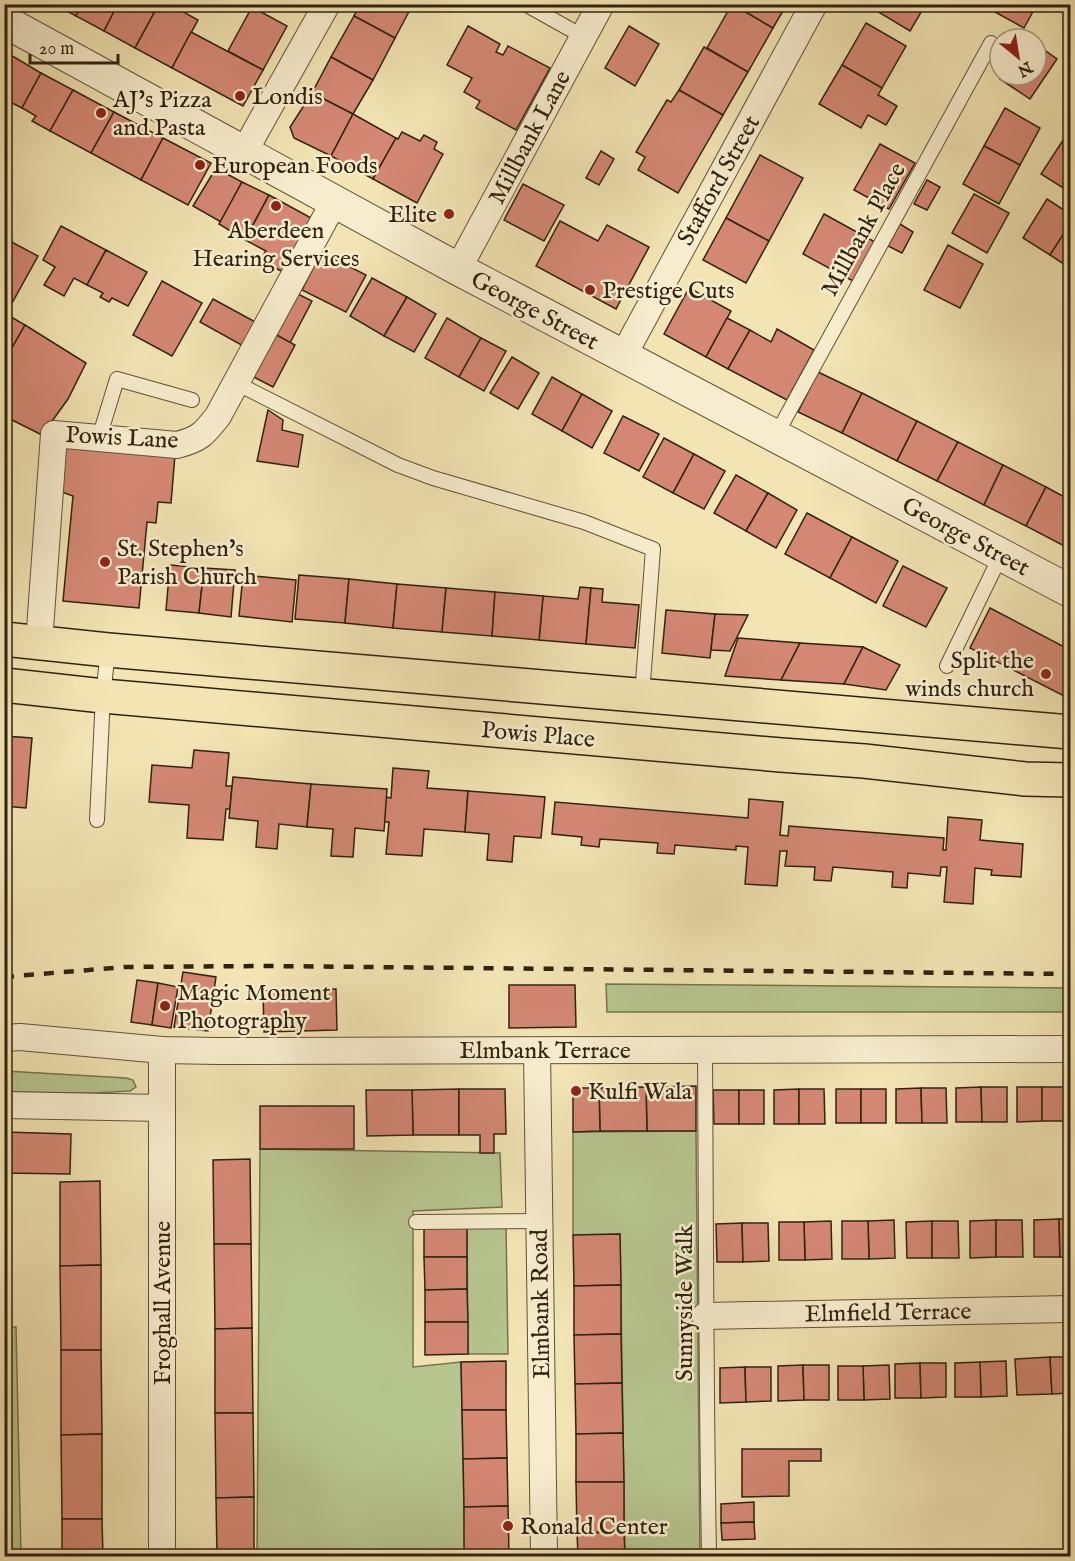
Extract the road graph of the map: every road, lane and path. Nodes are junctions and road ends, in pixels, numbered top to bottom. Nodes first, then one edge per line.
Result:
1 (327, 4) edge
2 (525, 4) edge
3 (601, 4) edge
4 (814, 4) edge
5 (4, 21) edge
6 (584, 37) junction
7 (988, 48) edge
8 (244, 152) junction
9 (334, 202) junction
10 (458, 269) junction
11 (623, 356) junction
12 (236, 384) junction
13 (192, 400) dead end
14 (775, 437) junction
15 (99, 438) junction
16 (1001, 555) junction
17 (1071, 591) edge
18 (4, 639) edge
19 (39, 643) junction
20 (108, 650) junction
21 (947, 666) dead end
22 (4, 685) edge
23 (642, 695) junction
24 (104, 696) junction
25 (1071, 732) edge
26 (1071, 780) edge
27 (97, 820) dead end
28 (10, 1034) edge
29 (1071, 1049) edge
30 (162, 1050) junction
31 (705, 1050) junction
32 (537, 1051) junction
33 (4, 1105) edge
34 (162, 1108) junction
35 (539, 1221) junction
36 (416, 1222) dead end
37 (1071, 1309) edge
38 (705, 1316) junction
39 (162, 1557) edge
40 (544, 1557) edge
41 (709, 1557) edge

1 - 8 street
2 - 6 lane
3 - 6 street, Millbank Lane
4 - 11 street, Stafford Street
5 - 8 street, George Street
6 - 10 street, Millbank Lane
7 - 14 lane, Millbank Place
8 - 9 street, George Street
9 - 10 street, George Street
9 - 12 street, Powis Lane
10 - 11 street, George Street
11 - 14 street, George Street
12 - 15 street, Powis Lane
12 - 23 lane
13 - 15 lane
14 - 16 street, George Street
15 - 19 street, Powis Lane
16 - 17 street, George Street
16 - 21 lane
18 - 19 main road, Powis Place
19 - 20 main road, Powis Place
20 - 23 main road, Powis Place
20 - 24 lane
22 - 24 main road, Powis Place
23 - 25 main road, Powis Place
24 - 26 main road, Powis Place
24 - 27 lane
28 - 30 street, Elmbank Terrace
29 - 31 street, Elmbank Terrace
30 - 32 street, Elmbank Terrace
30 - 34 street, Froghall Avenue
31 - 32 street, Elmbank Terrace
31 - 38 lane, Sunnyside Walk
32 - 35 street, Elmbank Road
33 - 34 street
34 - 39 street, Froghall Avenue
35 - 36 lane
35 - 40 street, Elmbank Road
37 - 38 street, Elmfield Terrace
38 - 41 lane, Sunnyside Walk

